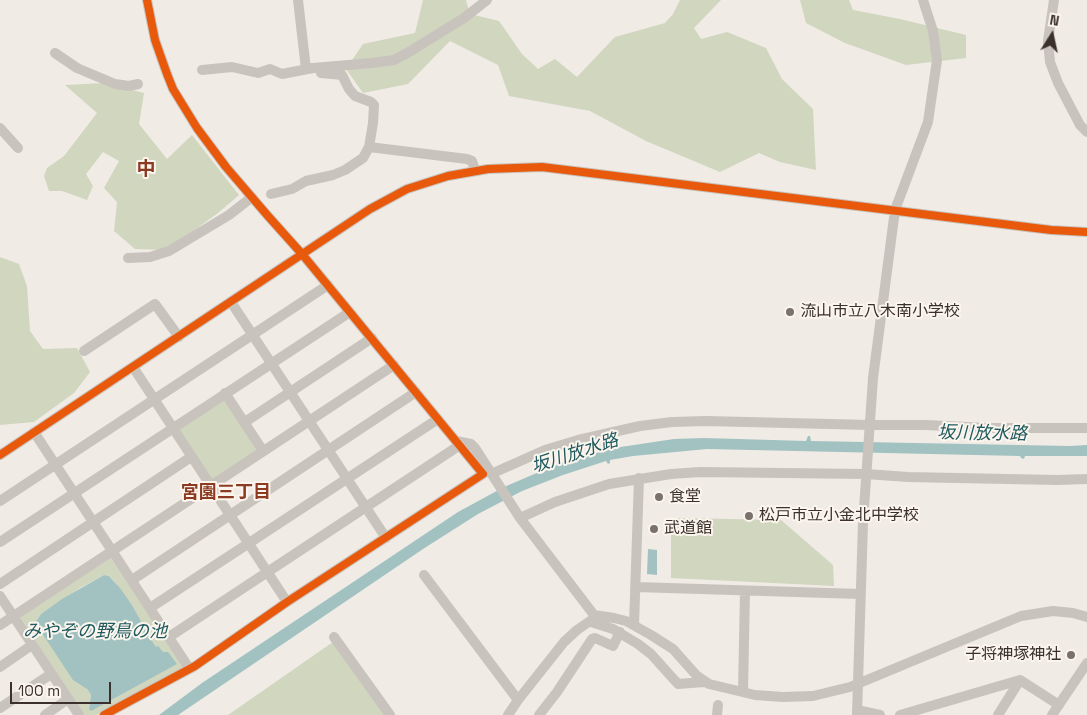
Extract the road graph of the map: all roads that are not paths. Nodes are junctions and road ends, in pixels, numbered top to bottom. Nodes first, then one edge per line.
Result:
1 (147, 0) edge
2 (298, 0) edge
3 (487, 0) edge
4 (923, 0) edge
5 (1054, 0) edge
6 (55, 53) dead end
7 (310, 68) junction
8 (202, 70) dead end
9 (138, 84) dead end
10 (0, 128) edge
11 (1087, 132) edge
12 (369, 147) junction
13 (18, 148) dead end
14 (476, 170) junction
15 (272, 194) dead end
16 (252, 197) junction
17 (895, 210) junction
18 (1087, 232) edge
19 (302, 254) junction
20 (128, 258) dead end
21 (328, 285) junction
22 (231, 302) junction
23 (350, 312) junction
24 (252, 336) junction
25 (179, 337) junction
26 (372, 338) junction
27 (84, 351) dead end
28 (271, 364) junction
29 (394, 365) junction
30 (133, 367) junction
31 (290, 392) junction
32 (416, 392) junction
33 (225, 393) junction
34 (154, 399) junction
35 (438, 419) junction
36 (309, 421) junction
37 (245, 422) junction
38 (172, 428) junction
39 (870, 428) junction
40 (1087, 428) edge
41 (34, 432) junction
42 (458, 443) junction
43 (328, 450) junction
44 (263, 451) junction
45 (0, 455) edge
46 (191, 457) junction
47 (55, 464) junction
48 (866, 472) junction
49 (493, 476) junction
50 (639, 478) junction
51 (348, 479) junction
52 (1087, 479) edge
53 (210, 486) junction
54 (74, 493) junction
55 (0, 501) edge
56 (366, 508) junction
57 (230, 515) junction
58 (519, 516) junction
59 (93, 522) junction
60 (386, 538) junction
61 (0, 542) edge
62 (248, 544) junction
63 (112, 551) junction
64 (267, 572) junction
65 (424, 575) dead end
66 (132, 580) junction
67 (0, 584) edge
68 (636, 587) junction
69 (745, 591) junction
70 (860, 594) junction
71 (0, 596) edge
72 (287, 602) junction
73 (150, 608) junction
74 (14, 616) junction
75 (1087, 617) edge
76 (593, 619) junction
77 (0, 625) edge
78 (634, 625) junction
79 (620, 632) junction
80 (169, 637) junction
81 (334, 637) dead end
82 (32, 645) junction
83 (1087, 663) edge
84 (0, 666) edge
85 (189, 668) junction
86 (52, 674) junction
87 (1020, 680) junction
88 (563, 682) junction
89 (704, 682) junction
90 (859, 683) junction
91 (743, 692) junction
92 (68, 699) junction
93 (518, 700) junction
94 (1059, 705) junction
95 (0, 708) edge
96 (857, 713) edge
97 (45, 715) edge
98 (79, 715) edge
99 (104, 715) edge
100 (390, 715) edge
101 (508, 715) edge
102 (539, 715) edge
103 (880, 715) edge
104 (900, 715) edge
105 (998, 715) edge
106 (1052, 715) edge

1 - 16 street
2 - 7 street
3 - 7 street
4 - 17 street
5 - 11 street
6 - 9 street
7 - 8 street
7 - 12 street
10 - 13 street
12 - 14 street
12 - 15 street
14 - 17 street
14 - 19 street
16 - 19 street
16 - 20 street
17 - 18 street
17 - 39 street
19 - 21 street
19 - 22 street
21 - 23 street
21 - 24 street
22 - 24 street
22 - 25 street
23 - 26 street
23 - 28 street
24 - 28 street
24 - 34 street
25 - 27 street
25 - 30 street
26 - 29 street
26 - 31 street
28 - 31 street
28 - 33 street
29 - 32 street
29 - 36 street
30 - 34 street
30 - 41 street
31 - 36 street
31 - 37 street
32 - 35 street
32 - 43 street
33 - 37 street
33 - 38 street
34 - 38 street
34 - 47 street
35 - 42 street
35 - 51 street
36 - 43 street
36 - 44 street
37 - 44 street
38 - 46 street
38 - 54 street
39 - 40 street
39 - 48 street
39 - 49 street
41 - 45 street
41 - 47 street
42 - 49 street
42 - 56 street
42 - 60 street
43 - 51 street
43 - 57 street
44 - 53 street
46 - 53 street
46 - 59 street
47 - 54 street
47 - 55 street
48 - 50 street
48 - 52 street
48 - 70 street
49 - 58 street
50 - 58 street
50 - 68 street
51 - 56 street
51 - 62 street
53 - 57 street
53 - 63 street
54 - 59 street
54 - 61 street
56 - 60 street
56 - 64 street
57 - 62 street
57 - 66 street
58 - 76 street
59 - 63 street
59 - 67 street
60 - 72 street
62 - 64 street
62 - 73 street
63 - 66 street
63 - 74 street
64 - 72 street
64 - 80 street
65 - 93 street
66 - 73 street
68 - 69 street
68 - 78 street
69 - 70 street
69 - 91 street
70 - 90 street
71 - 74 street
72 - 85 street
73 - 80 street
74 - 77 street
74 - 82 street
75 - 90 street
76 - 78 street
76 - 79 street
76 - 88 street
76 - 93 street
78 - 89 street
79 - 88 street
79 - 89 street
80 - 85 street
81 - 100 street
82 - 84 street
82 - 86 street
83 - 94 street
85 - 99 street
86 - 92 street
86 - 95 street
87 - 94 street
87 - 104 street
87 - 105 street
88 - 102 street
89 - 91 street
90 - 91 street
90 - 96 street
92 - 97 street
92 - 98 street
93 - 101 street
94 - 106 street
96 - 103 street

